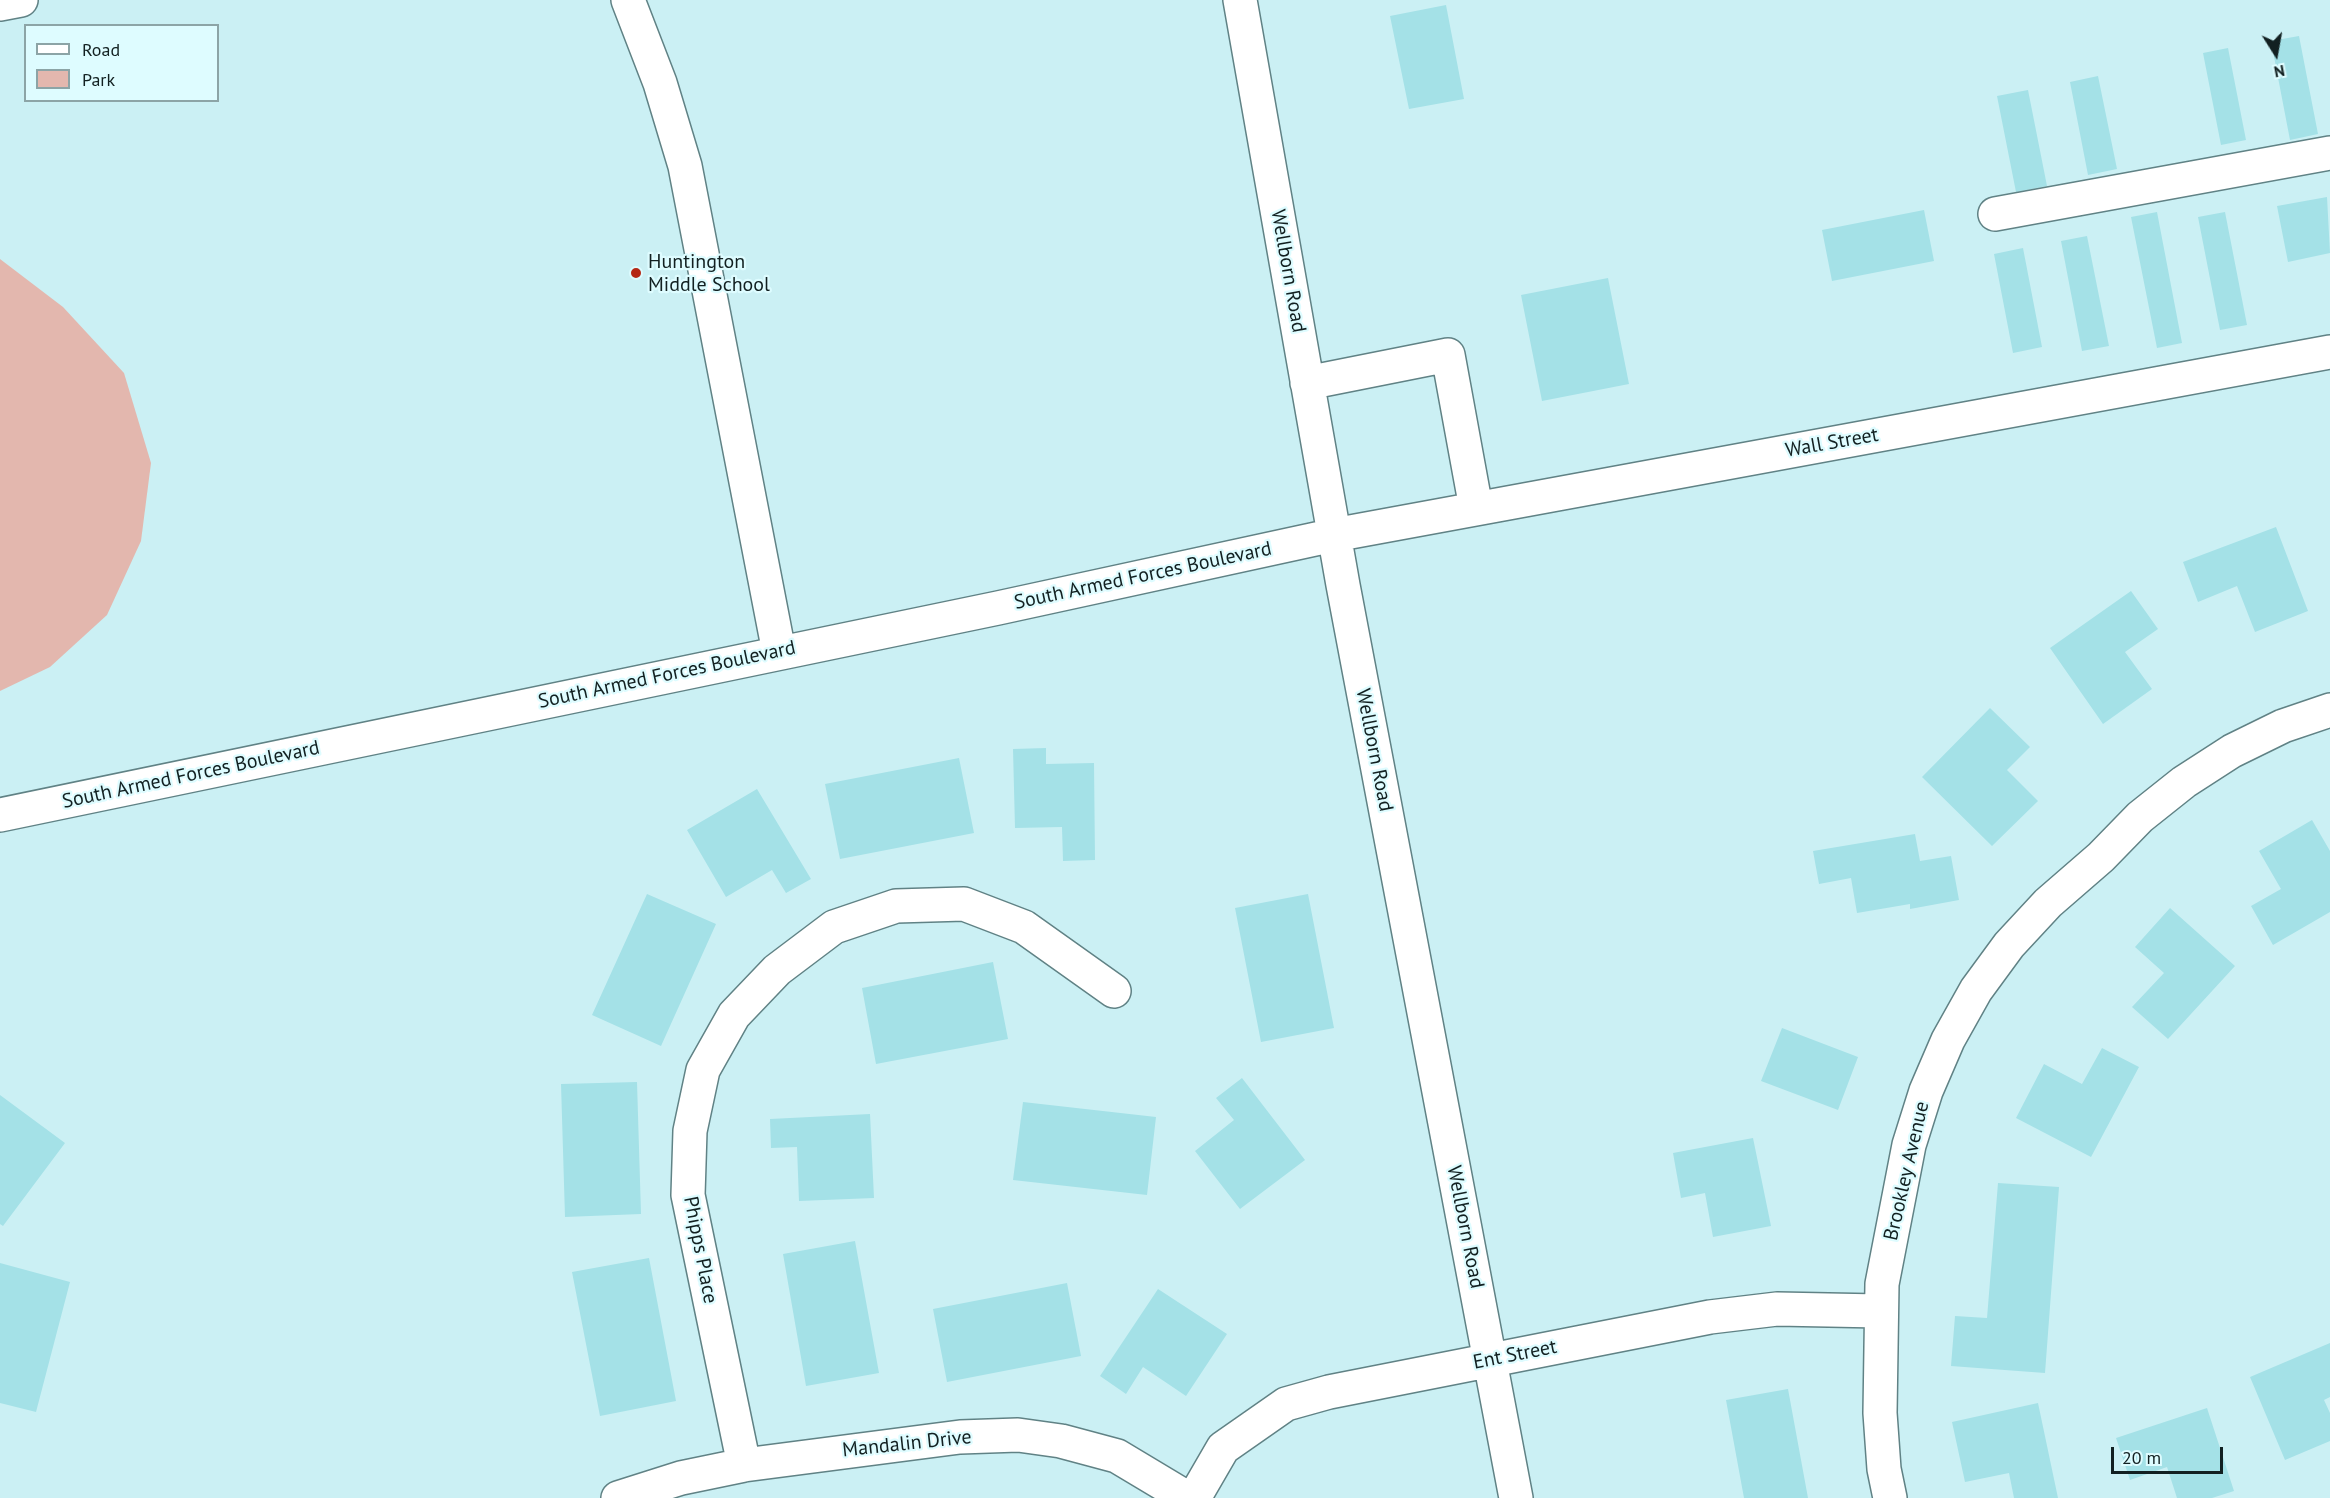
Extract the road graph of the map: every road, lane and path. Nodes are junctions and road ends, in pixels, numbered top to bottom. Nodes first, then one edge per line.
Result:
1 (21, 0) edge
2 (628, 0) edge
3 (1240, 0) edge
4 (0, 4) edge
5 (2330, 153) edge
6 (1995, 214) dead end
7 (2330, 352) edge
8 (1307, 383) junction
9 (1476, 508) junction
10 (1334, 535) junction
11 (779, 652) junction
12 (2330, 710) edge
13 (0, 815) edge
14 (1114, 991) dead end
15 (1880, 1311) junction
16 (1491, 1360) junction
17 (744, 1465) junction
18 (618, 1498) edge
19 (1187, 1498) edge
20 (1194, 1498) edge
21 (1516, 1498) edge
22 (1890, 1498) edge

1 - 4 street
2 - 11 street
3 - 8 street, Wellborn Road
5 - 6 street
7 - 9 street, Wall Street
8 - 9 street
8 - 10 street, Wellborn Road
9 - 10 street, Wall Street
10 - 11 street, South Armed Forces Boulevard
10 - 16 street, Wellborn Road
11 - 13 street, South Armed Forces Boulevard
12 - 15 street, Brookley Avenue
14 - 17 street, Phipps Place
15 - 16 street, Ent Street
15 - 22 street, Brookley Avenue
16 - 20 street, Ent Street
16 - 21 street, Wellborn Road
17 - 18 street, Mandalin Drive
17 - 19 street, Mandalin Drive

